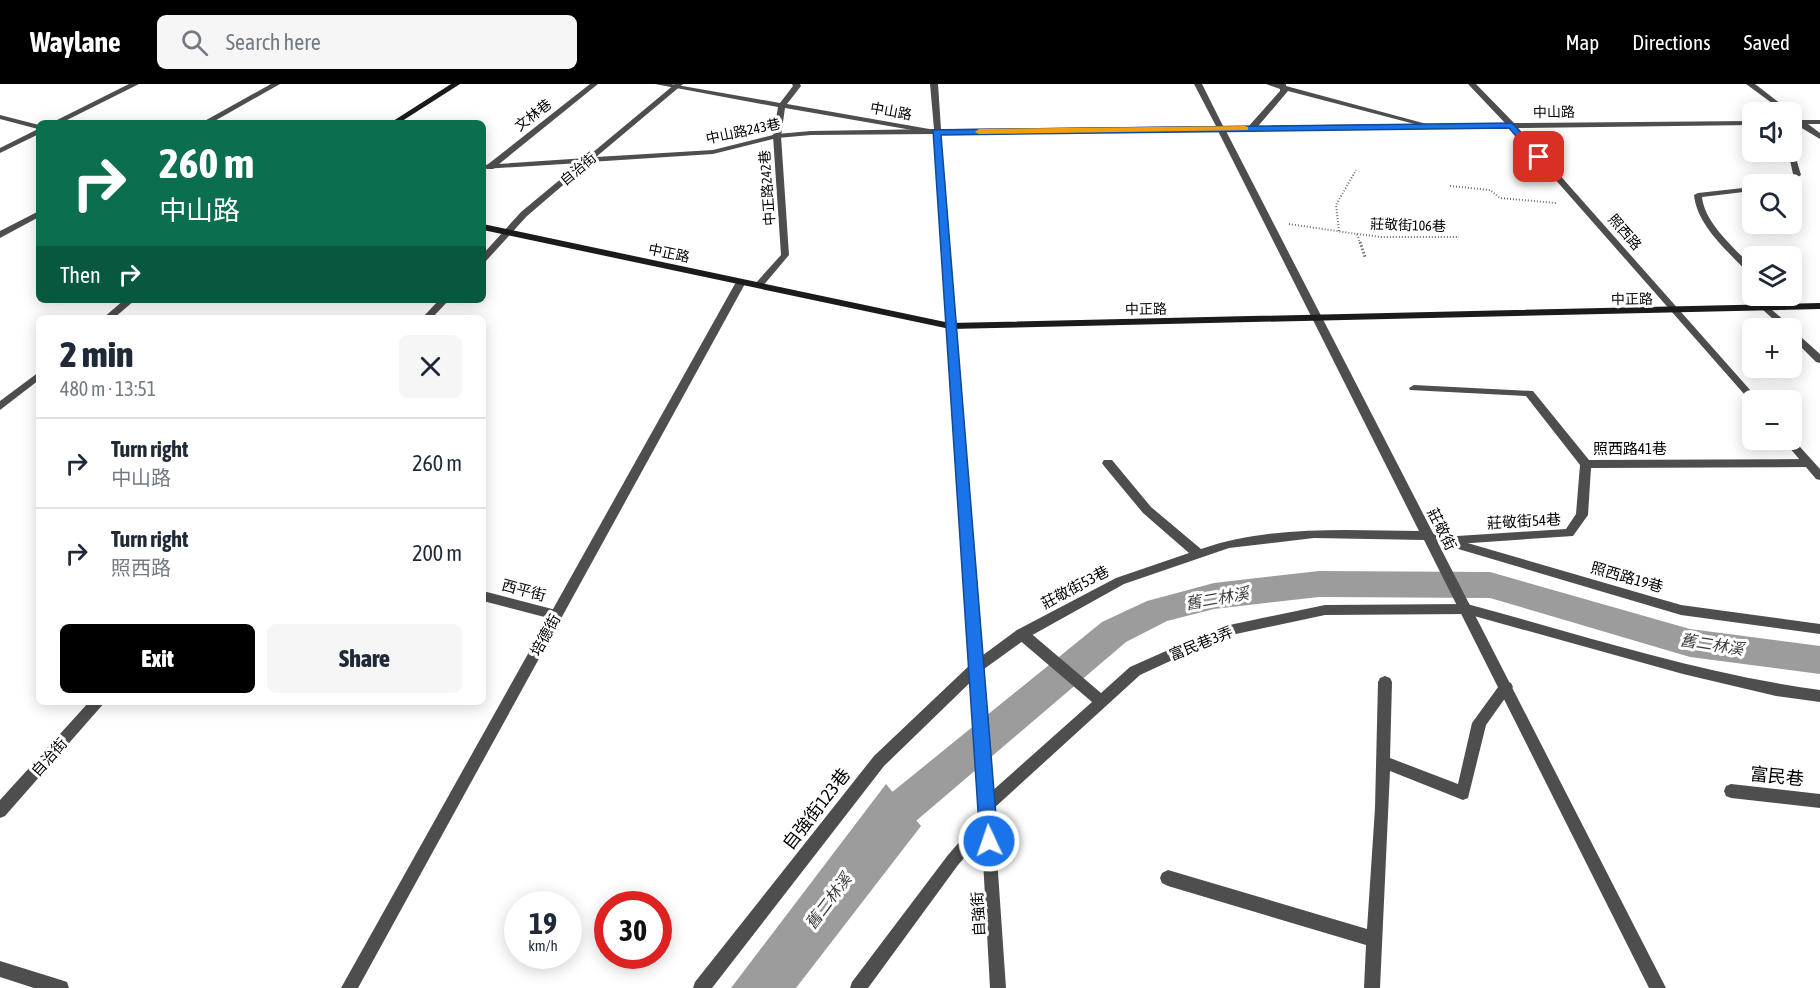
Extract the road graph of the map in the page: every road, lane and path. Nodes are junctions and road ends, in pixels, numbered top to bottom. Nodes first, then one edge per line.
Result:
1 (135, 84) edge
2 (276, 84) edge
3 (456, 84) edge
4 (594, 84) edge
5 (660, 84) edge
6 (796, 84) edge
7 (934, 84) edge
8 (1198, 84) edge
9 (1270, 84) edge
10 (1472, 84) edge
11 (1750, 84) edge
12 (677, 85) edge
13 (1282, 85) edge
14 (1774, 102) edge
15 (782, 105) junction
16 (0, 117) edge
17 (61, 120) edge
18 (210, 120) edge
19 (399, 120) edge
20 (1802, 122) edge
21 (1820, 122) edge
22 (1742, 123) edge
23 (1802, 123) edge
24 (1430, 126) junction
25 (1512, 126) junction
26 (36, 128) edge
27 (1222, 129) junction
28 (1251, 129) junction
29 (36, 131) edge
30 (936, 132) junction
31 (777, 136) junction
32 (1820, 137) edge
33 (0, 151) edge
34 (590, 159) junction
35 (486, 167) edge
36 (1356, 170) dead end
37 (1450, 186) dead end
38 (1742, 190) edge
39 (1581, 205) junction
40 (36, 216) edge
41 (1268, 220) junction
42 (486, 228) edge
43 (1339, 231) junction
44 (508, 233) junction
45 (1357, 234) junction
46 (0, 235) edge
47 (1459, 237) dead end
48 (486, 256) edge
49 (1365, 257) dead end
50 (1742, 261) edge
51 (741, 282) junction
52 (759, 285) junction
53 (126, 303) edge
54 (441, 303) edge
55 (1820, 306) edge
56 (1784, 307) joint
57 (1766, 308) junction
58 (1675, 311) junction
59 (112, 315) edge
60 (430, 315) edge
61 (1777, 318) edge
62 (1318, 320) junction
63 (950, 326) junction
64 (1802, 343) edge
65 (1820, 360) edge
66 (36, 377) edge
67 (1413, 388) dead end
68 (1745, 390) edge
69 (0, 407) edge
70 (1797, 450) edge
71 (1108, 463) dead end
72 (1808, 463) junction
73 (1586, 464) junction
74 (1820, 476) edge
75 (1429, 536) junction
76 (1442, 540) junction
77 (1199, 554) junction
78 (486, 597) edge
79 (1467, 609) junction
80 (556, 615) junction
81 (1820, 629) edge
82 (1022, 634) junction
83 (977, 667) junction
84 (1385, 682) dead end
85 (1506, 687) junction
86 (1820, 696) edge
87 (1102, 702) junction
88 (95, 705) edge
89 (1383, 762) junction
90 (1731, 791) dead end
91 (1820, 801) edge
92 (0, 811) edge
93 (988, 812) junction
94 (1168, 878) dead end
95 (1374, 939) junction
96 (0, 969) edge
97 (61, 988) edge
98 (349, 988) edge
99 (701, 988) edge
100 (858, 988) edge
101 (998, 988) edge
102 (1372, 988) edge
103 (1658, 988) edge

1 - 17 street
2 - 18 street
3 - 19 main road
4 - 35 street, 文林巷
5 - 12 street
6 - 15 street, 中正路242巷
7 - 30 street, 自強街
8 - 27 street, 莊敬街
9 - 13 street
10 - 25 street, 照西路
11 - 14 street
12 - 15 street, 中山路
12 - 34 street, 自治街
13 - 24 street
13 - 28 street
15 - 30 street, 中山路
15 - 31 street, 中正路242巷
16 - 26 street
20 - 21 street
22 - 25 street, 中山路
23 - 32 street
24 - 25 street, 中山路
24 - 28 street, 中山路
25 - 39 street, 照西路
27 - 28 street, 中山路
27 - 30 street, 中山路
27 - 41 street, 莊敬街
29 - 33 street
30 - 31 street, 中山路243巷
30 - 63 street, 自強街
31 - 34 street, 中山路243巷
31 - 52 street, 中正路242巷
34 - 35 street, 中山路243巷
34 - 44 street, 自治街
36 - 43 path
37 - 39 path
38 - 50 street
39 - 58 street, 照西路
40 - 46 street
41 - 43 path, 莊敬街106巷
41 - 62 street, 莊敬街
42 - 44 main road, 中正路
43 - 45 path, 莊敬街106巷
44 - 48 street, 自治街
44 - 51 main road, 中正路
45 - 47 path, 莊敬街106巷
45 - 49 path
51 - 52 main road, 中正路
51 - 80 street, 培德街
52 - 63 main road, 中正路
53 - 59 street
54 - 60 street
55 - 56 main road, 中正路
56 - 57 main road, 中正路
57 - 58 main road, 中正路
57 - 61 street
58 - 62 main road, 中正路
58 - 68 street, 照西路
62 - 63 main road, 中正路
62 - 75 street, 莊敬街
63 - 83 street, 自強街
64 - 65 street
66 - 69 street
67 - 73 street, 照西路41巷
70 - 72 street
71 - 77 street
72 - 73 street, 照西路41巷
72 - 74 street
73 - 76 street, 莊敬街54巷
75 - 76 street, 照西路19巷
75 - 77 street, 莊敬街53巷
75 - 79 street, 莊敬街
76 - 81 street, 照西路19巷
77 - 82 street, 莊敬街53巷
78 - 80 street, 西平街
79 - 85 street, 莊敬街
79 - 86 street, 富民巷3弄
79 - 87 street, 富民巷3弄
80 - 98 street, 培德街
82 - 83 street, 莊敬街53巷
82 - 87 street
83 - 93 street, 自強街
83 - 99 street, 自強街123巷
84 - 89 street
85 - 89 street
85 - 103 street, 莊敬街
87 - 93 street, 富民巷3弄
88 - 92 street, 自治街
89 - 95 street
90 - 91 street, 富民巷
93 - 100 street, 富民巷3弄
93 - 101 street, 自強街
94 - 95 street
95 - 102 street
96 - 97 street

